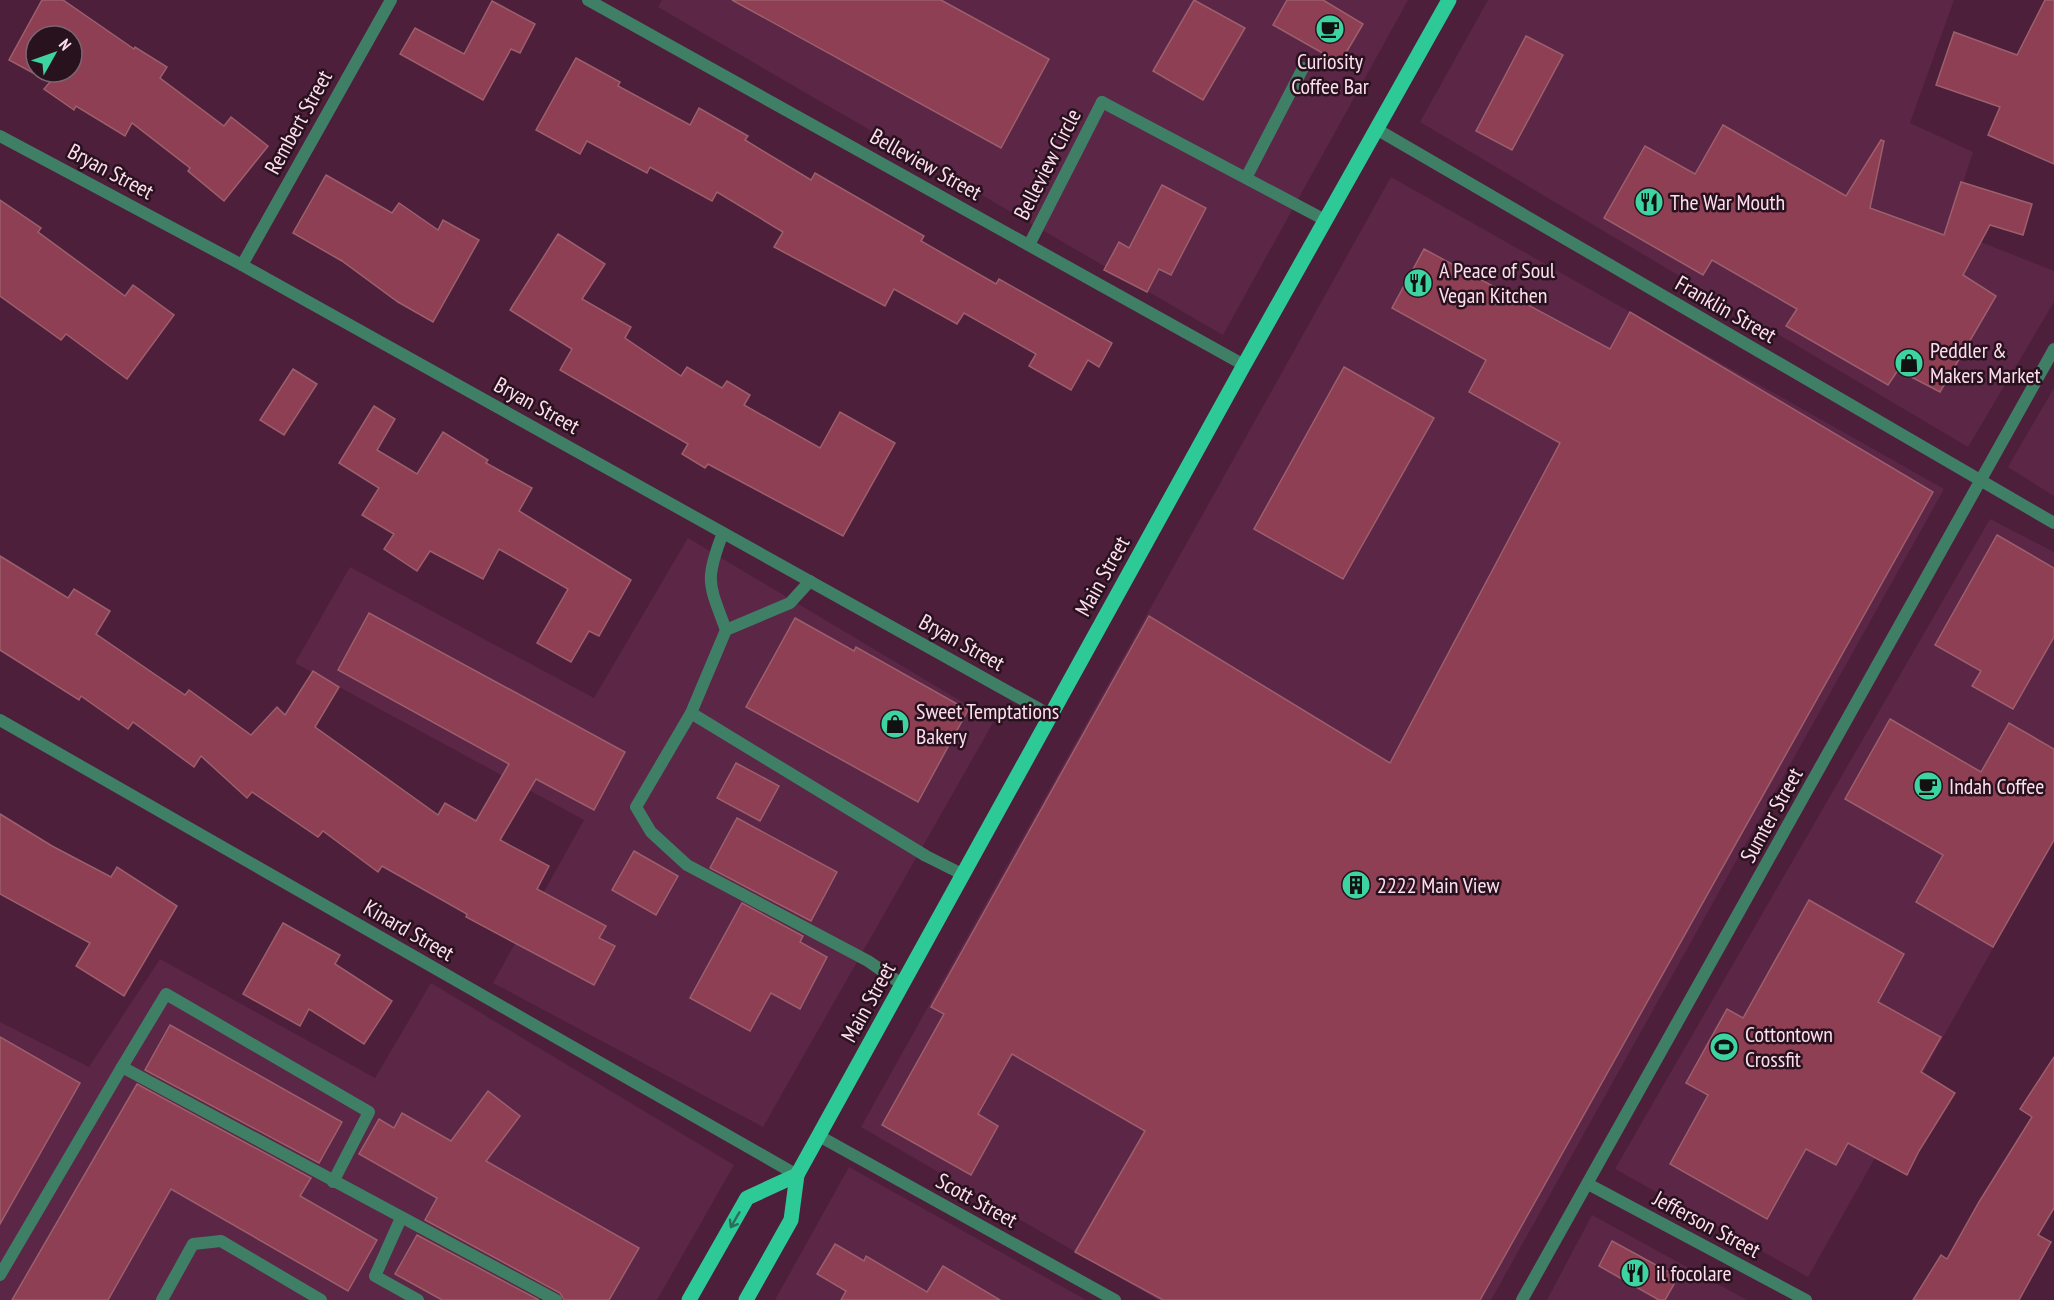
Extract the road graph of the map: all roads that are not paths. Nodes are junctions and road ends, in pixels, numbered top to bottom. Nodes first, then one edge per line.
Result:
1 (391, 0) edge
2 (588, 0) edge
3 (1449, 0) edge
4 (1303, 68) dead end
5 (1378, 130) junction
6 (0, 136) edge
7 (1246, 178) junction
8 (1325, 220) junction
9 (1029, 245) junction
10 (242, 265) junction
11 (2054, 349) edge
12 (1244, 365) junction
13 (1981, 482) junction
14 (2054, 523) edge
15 (723, 533) junction
16 (810, 581) junction
17 (726, 630) junction
18 (691, 713) junction
19 (1052, 716) junction
20 (0, 720) edge
21 (964, 875) junction
22 (903, 985) junction
23 (122, 1067) junction
24 (819, 1136) junction
25 (797, 1175) junction
26 (333, 1182) junction
27 (1588, 1184) junction
28 (400, 1218) junction
29 (0, 1275) edge
30 (162, 1300) edge
31 (321, 1300) edge
32 (418, 1300) edge
33 (556, 1300) edge
34 (689, 1300) edge
35 (746, 1300) edge
36 (1115, 1300) edge
37 (1522, 1300) edge
38 (1806, 1300) edge

1 - 10 street, Rembert Street
2 - 9 street, Belleview Street
3 - 5 main road, Main Street
4 - 7 street
5 - 8 main road, Main Street
5 - 13 street, Franklin Street
6 - 10 street, Bryan Street
7 - 8 street
7 - 9 street, Belleview Circle
8 - 12 main road, Main Street
9 - 12 street, Belleview Street
10 - 15 street, Bryan Street
11 - 13 street, Sumter Street
12 - 19 main road, Main Street
13 - 14 street, Franklin Street
13 - 27 street, Sumter Street
15 - 16 street, Bryan Street
15 - 17 street
16 - 17 street
16 - 19 street, Bryan Street
17 - 18 street
18 - 21 street
18 - 22 street
19 - 21 main road, Main Street
20 - 25 street, Kinard Street
21 - 22 main road, Main Street
22 - 24 main road, Main Street
23 - 26 street
23 - 26 street
23 - 29 street
24 - 25 main road, Main Street
24 - 36 street, Scott Street
25 -> 34 main road
25 - 35 main road, Main Street
26 - 28 street
27 - 37 street, Sumter Street
27 - 38 street, Jefferson Street
28 - 32 street
28 - 33 street
30 - 31 street

